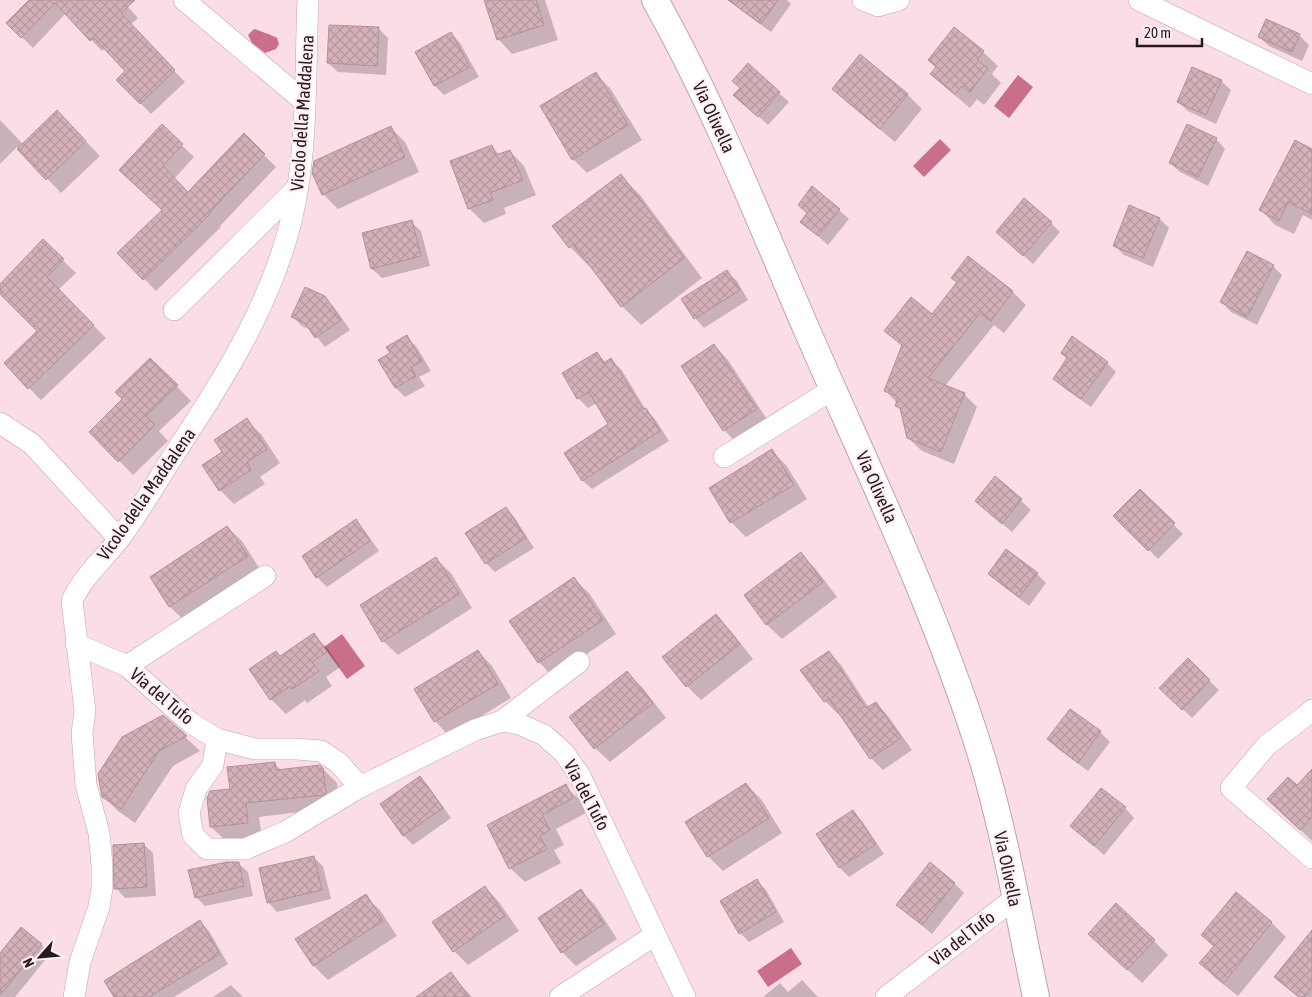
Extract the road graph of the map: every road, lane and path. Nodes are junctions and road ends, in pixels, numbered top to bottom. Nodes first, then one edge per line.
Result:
1 (184, 0) edge
2 (308, 0) edge
3 (655, 0) edge
4 (862, 0) edge
5 (899, 0) edge
6 (1139, 0) edge
7 (1312, 84) edge
8 (305, 102) junction
9 (298, 187) junction
10 (174, 310) dead end
11 (833, 389) junction
12 (0, 423) edge
13 (724, 457) dead end
14 (119, 539) junction
15 (264, 576) dead end
16 (76, 644) junction
17 (579, 662) dead end
18 (127, 666) junction
19 (1312, 710) edge
20 (502, 722) junction
21 (218, 739) junction
22 (360, 786) junction
23 (1312, 858) edge
24 (1015, 898) junction
25 (655, 935) junction
26 (74, 997) edge
27 (560, 997) edge
28 (685, 997) edge
29 (886, 997) edge
30 (1036, 997) edge

1 - 8 street
2 - 8 street, Vicolo della Maddalena
3 - 11 main road, Via Olivella
4 - 5 street
6 - 7 street
8 - 9 street, Vicolo della Maddalena
9 - 10 street
9 - 14 street, Vicolo della Maddalena
11 - 13 street
11 - 24 main road, Via Olivella
12 - 14 street
14 - 16 street, Vicolo della Maddalena
15 - 18 street
16 - 18 street, Via del Tufo
16 - 26 street, Vicolo della Maddalena
17 - 20 street
18 - 21 street, Via del Tufo
19 - 23 street
20 - 22 street, Via del Tufo
20 - 25 street, Via del Tufo
21 - 22 street, Via del Tufo
21 - 22 street, Via del Tufo
24 - 29 street, Via del Tufo
24 - 30 main road, Via Olivella
25 - 27 street
25 - 28 street, Via del Tufo

